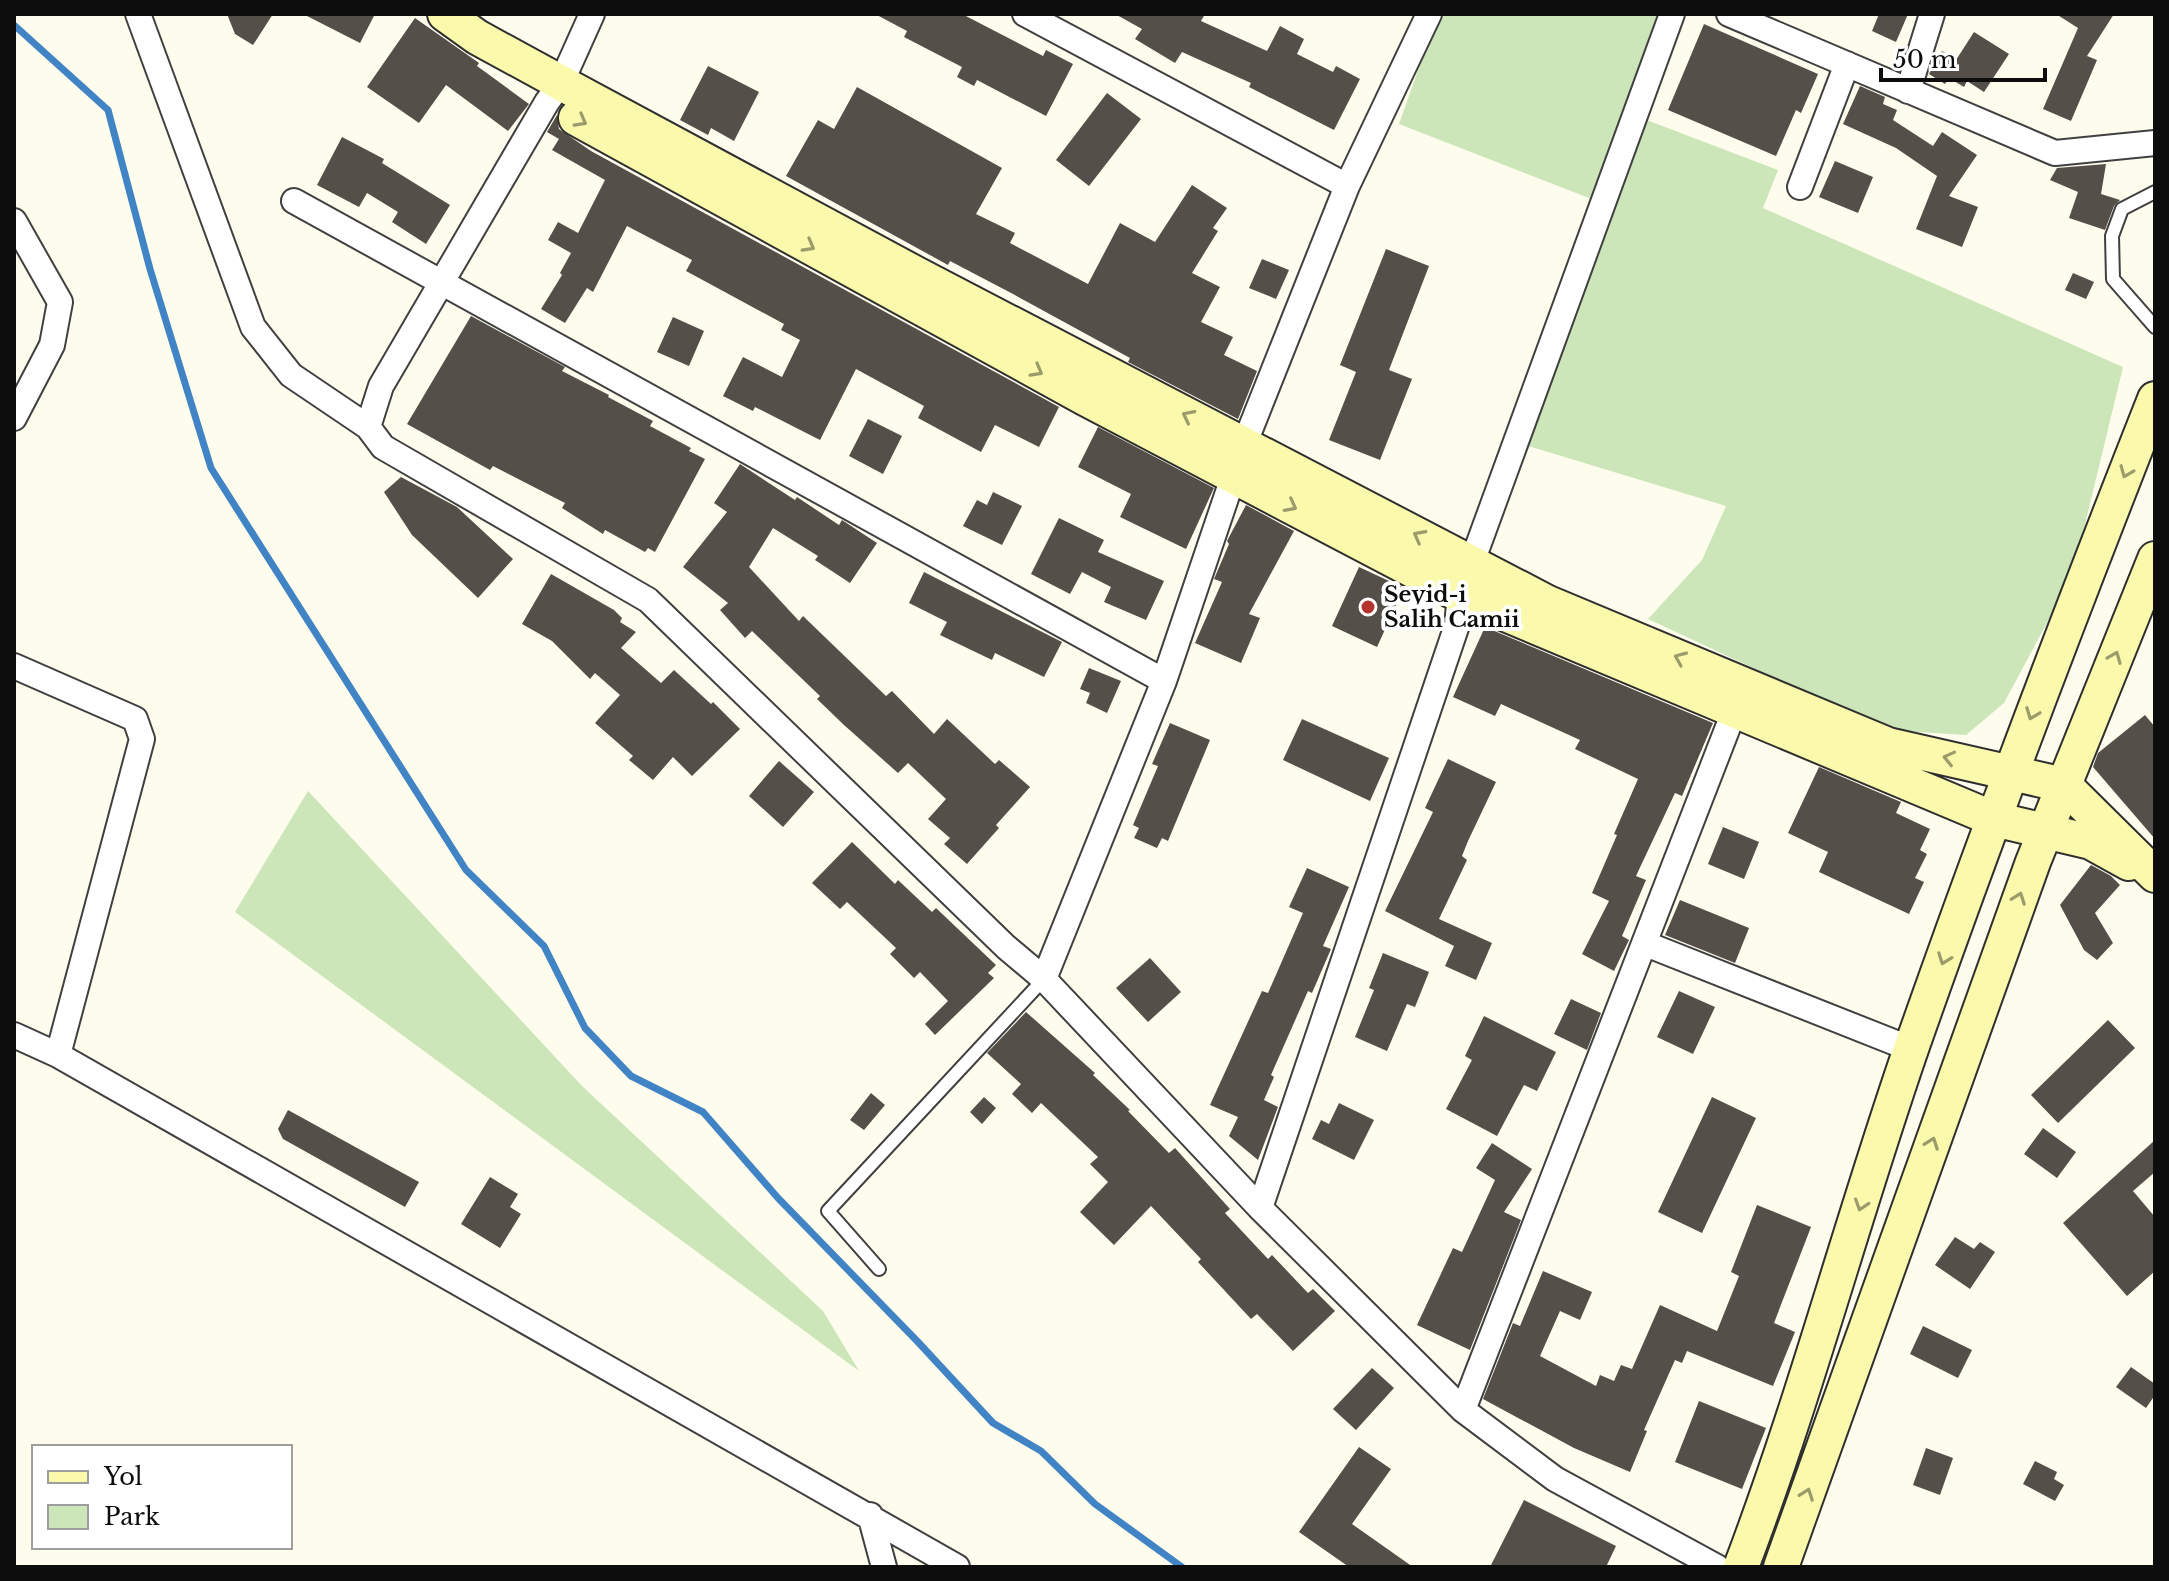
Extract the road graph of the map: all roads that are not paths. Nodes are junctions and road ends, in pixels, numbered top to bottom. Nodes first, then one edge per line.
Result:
1 (138, 14) edge
2 (445, 14) edge
3 (592, 14) edge
4 (1025, 14) edge
5 (1429, 14) edge
6 (1672, 14) edge
7 (1729, 14) edge
8 (1932, 14) edge
9 (1847, 64) junction
10 (1908, 91) junction
11 (554, 93) junction
12 (2155, 143) edge
13 (1347, 186) junction
14 (1800, 187) dead end
15 (2155, 192) edge
16 (294, 201) dead end
17 (14, 221) edge
18 (442, 283) junction
19 (2155, 327) edge
20 (2155, 399) edge
21 (14, 418) edge
22 (368, 427) junction
23 (1239, 461) junction
24 (2155, 559) edge
25 (1472, 563) junction
26 (1460, 595) junction
27 (14, 666) edge
28 (1164, 681) junction
29 (1737, 696) junction
30 (2009, 772) junction
31 (2064, 785) junction
32 (1994, 819) junction
33 (2044, 832) junction
34 (2155, 876) edge
35 (1646, 944) junction
36 (1044, 979) junction
37 (14, 1035) edge
38 (1911, 1049) junction
39 (58, 1055) junction
40 (1260, 1208) junction
41 (879, 1269) dead end
42 (1463, 1410) junction
43 (870, 1515) junction
44 (884, 1567) edge
45 (957, 1567) edge
46 (1717, 1567) edge
47 (1741, 1567) edge
48 (1781, 1567) edge

1 - 22 street
2 - 11 street
3 - 11 street
4 - 13 street
5 - 13 street
6 - 25 street
7 - 9 street
8 - 10 street
9 - 10 street
9 - 14 street
10 - 12 street
11 - 18 street
11 - 23 street
13 - 23 street
15 - 19 lane
16 - 18 street
17 - 21 street
18 - 22 street
18 - 28 street
20 -> 30 street
22 - 36 street
25 -> 23 street
23 -> 26 street
23 - 28 street
31 -> 24 street
25 - 26 street
29 -> 25 street
26 - 29 street
26 - 40 street
27 - 39 street
28 - 36 street
30 -> 29 street
29 - 32 street
29 - 35 street
30 - 31 street
30 - 32 street
31 - 33 street
31 - 34 street
32 - 33 street
32 -> 38 street
33 - 34 street
48 -> 33 street
35 - 38 street
35 - 42 street
36 - 40 street
36 - 41 lane
37 - 39 street
38 -> 47 street
39 - 43 street
40 - 42 street
42 - 46 street
43 - 44 street
43 - 45 street

